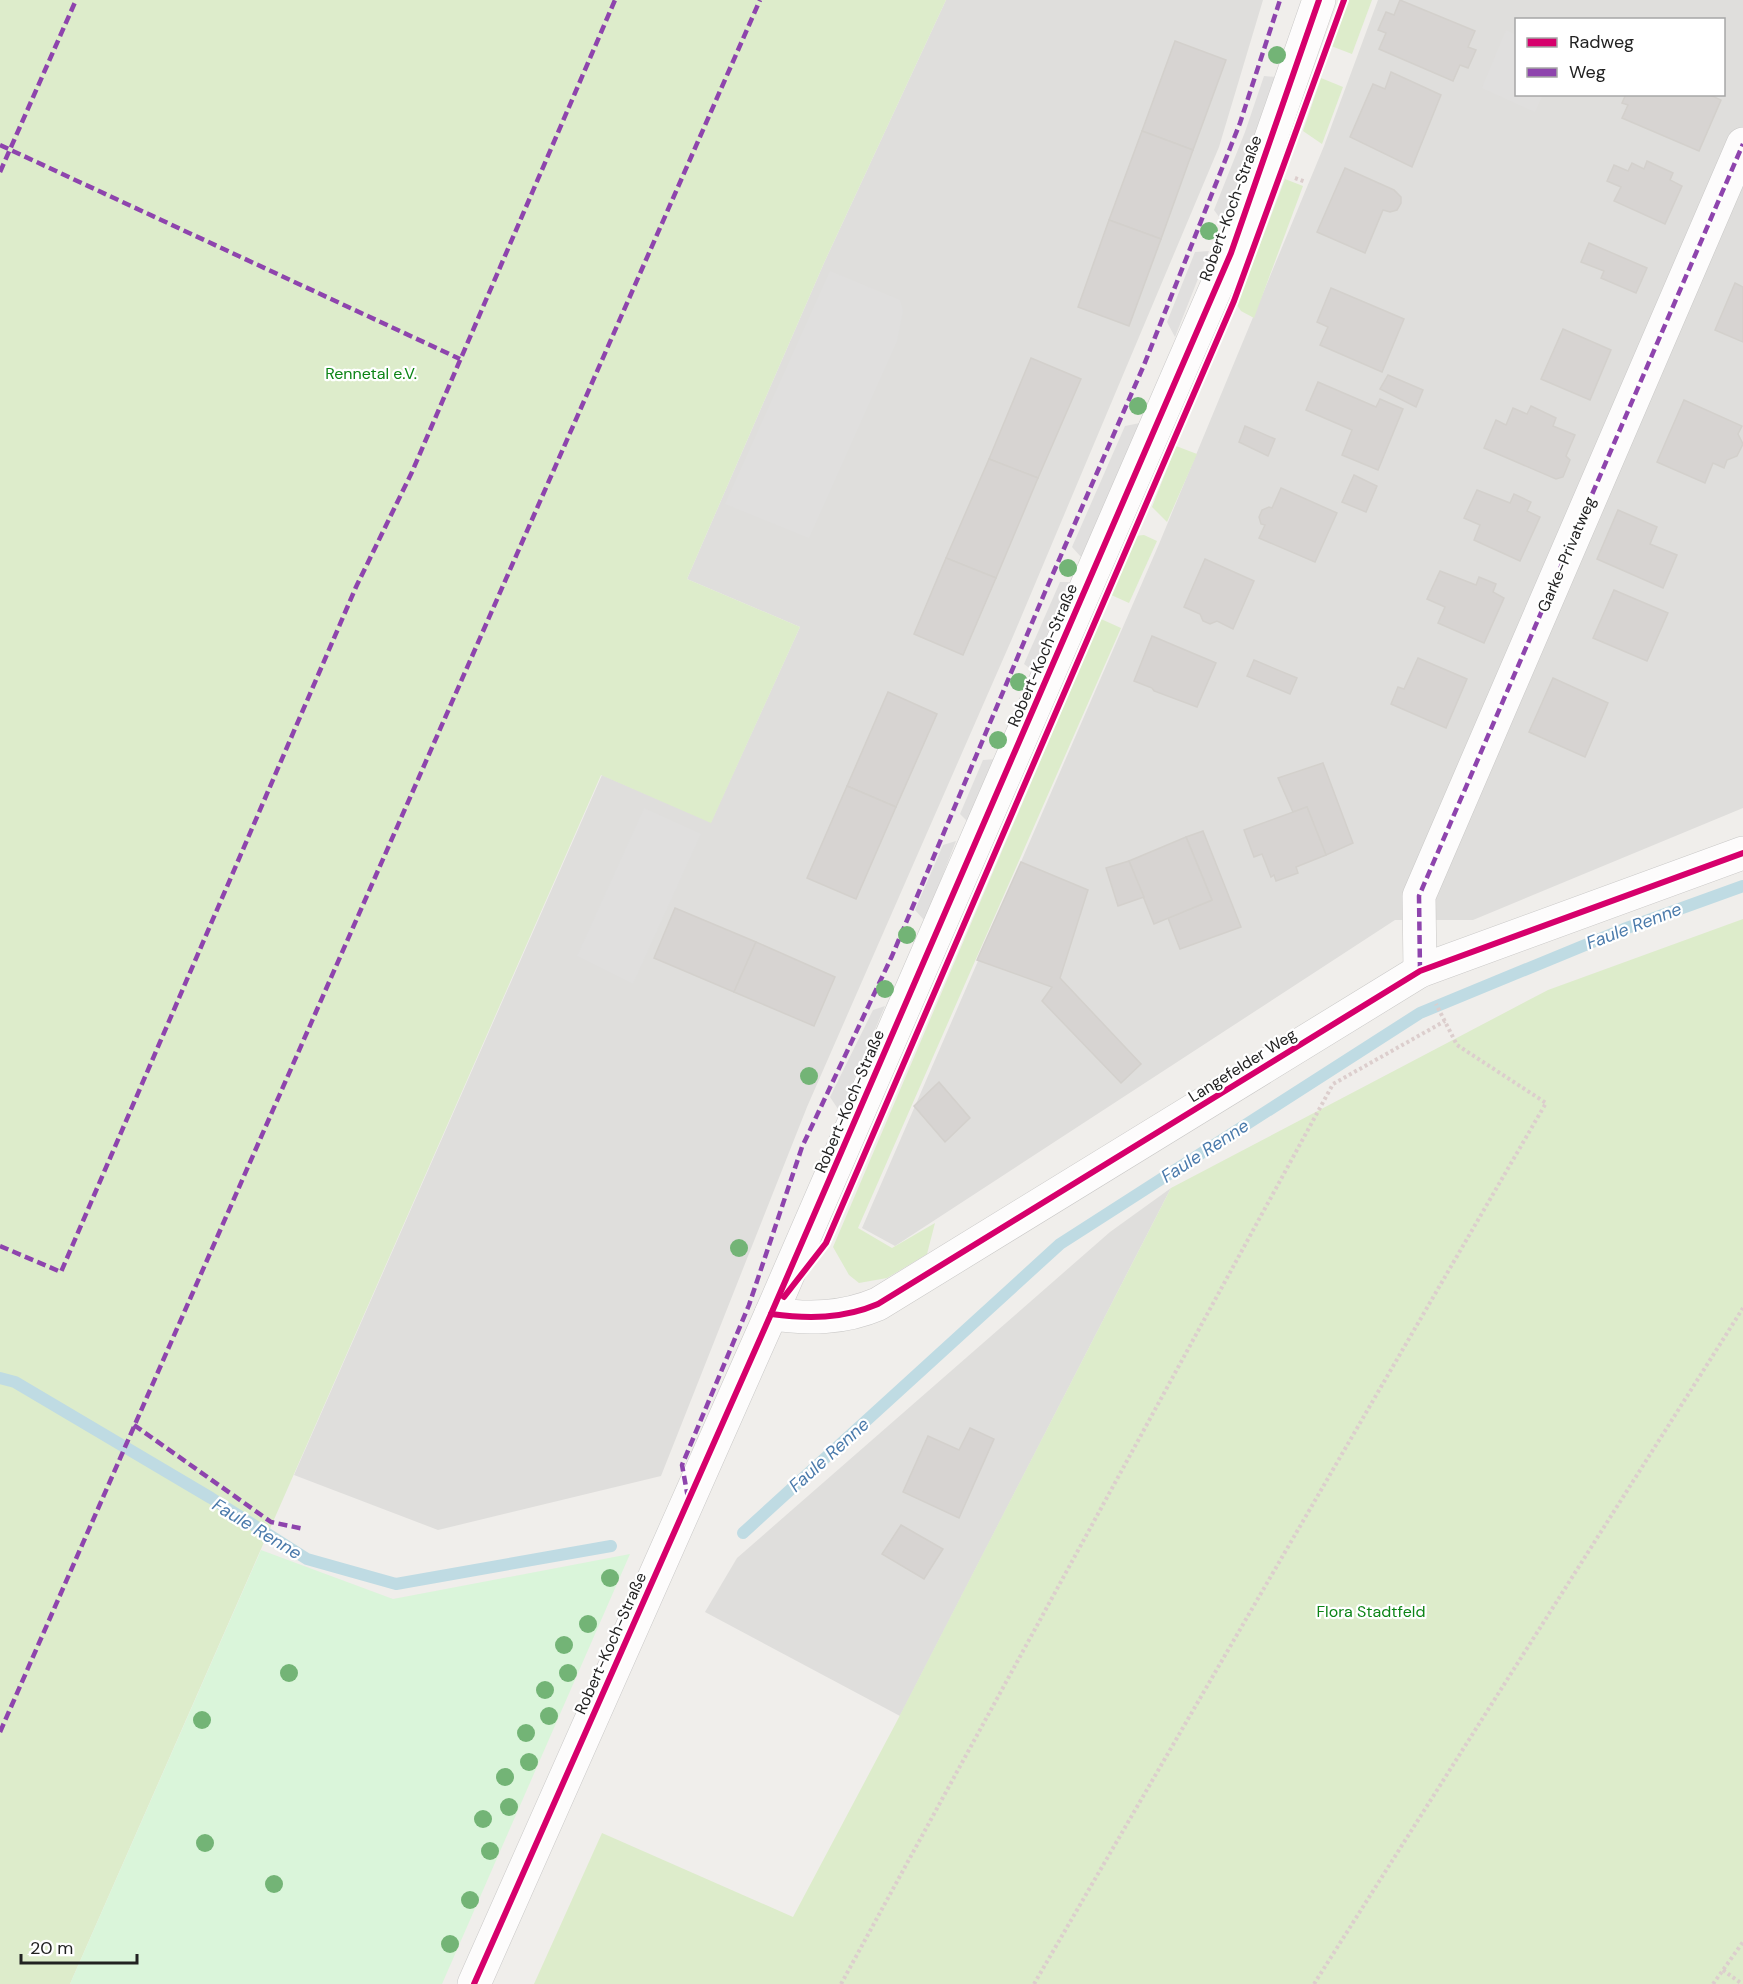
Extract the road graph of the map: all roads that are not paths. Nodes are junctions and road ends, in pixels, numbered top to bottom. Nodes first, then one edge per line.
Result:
1 (1319, 0) edge
2 (1743, 144) edge
3 (1743, 853) edge
4 (1420, 971) junction
5 (771, 1314) junction
6 (474, 1984) edge

1 - 5 street, Robert-Koch-Straße
2 - 4 street, Garke-Privatweg
3 - 4 street, Langefelder Weg
4 - 5 street, Langefelder Weg
5 - 6 street, Robert-Koch-Straße

